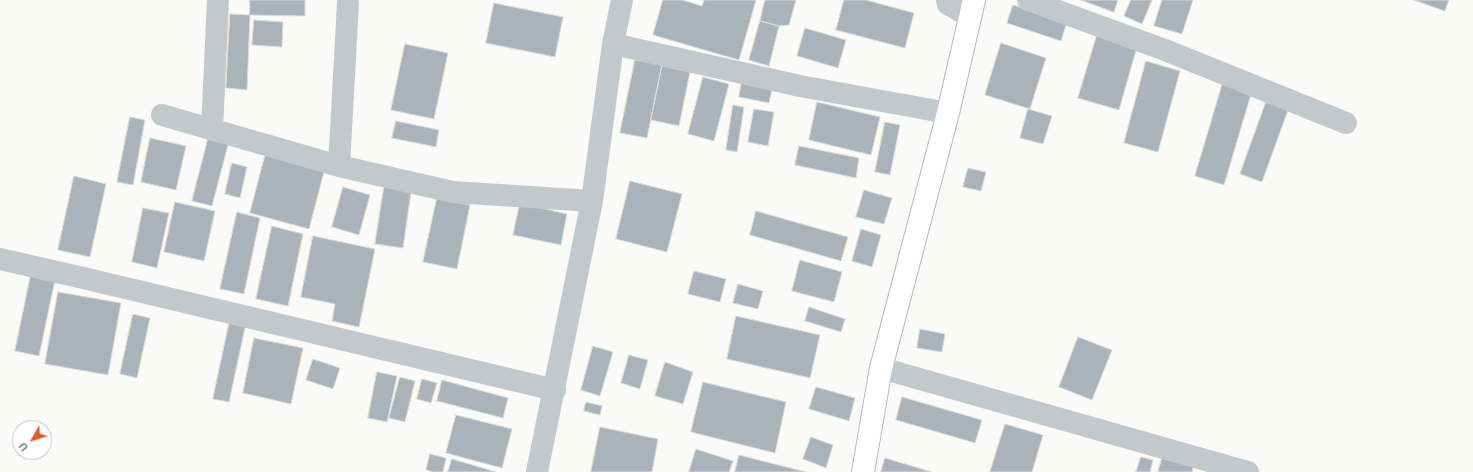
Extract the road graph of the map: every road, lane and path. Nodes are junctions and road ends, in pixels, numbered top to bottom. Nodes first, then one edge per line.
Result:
1 (218, 0) edge
2 (622, 0) edge
3 (947, 0) edge
4 (1028, 0) edge
5 (348, 3) dead end
6 (973, 6) edge
7 (613, 44) junction
8 (948, 113) junction
9 (162, 115) dead end
10 (1346, 123) dead end
11 (212, 130) junction
12 (339, 166) junction
13 (592, 202) junction
14 (0, 259) edge
15 (881, 368) junction
16 (555, 390) junction
17 (537, 472) edge
18 (863, 472) edge
19 (1248, 472) edge

1 - 11 street
2 - 7 street
3 - 6 street
4 - 10 street
5 - 12 street
6 - 8 highway
7 - 8 street
7 - 13 street
8 - 15 highway
9 - 11 street
11 - 12 street
12 - 13 street
13 - 16 street
14 - 16 street
15 - 18 highway
15 - 19 street
16 - 17 street

